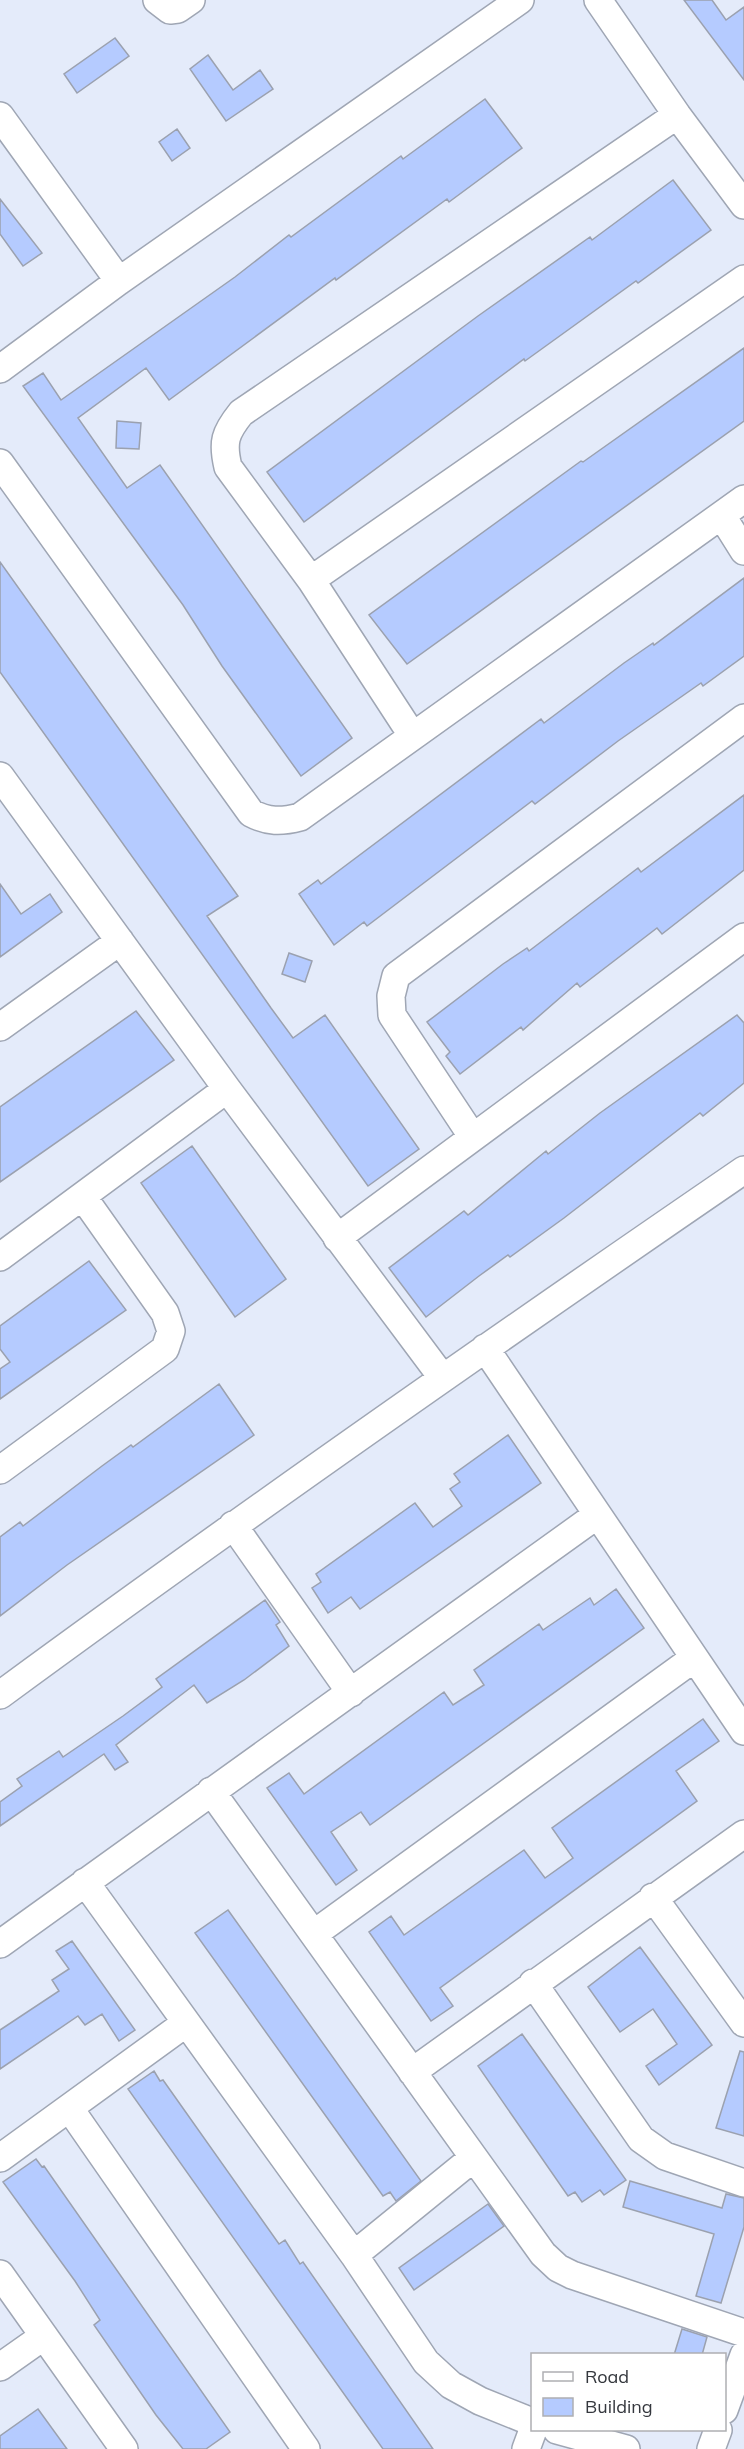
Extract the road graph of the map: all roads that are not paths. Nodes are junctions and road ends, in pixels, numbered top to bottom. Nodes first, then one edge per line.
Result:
1 (157, 0) edge
2 (191, 0) edge
3 (520, 0) edge
4 (597, 0) edge
5 (677, 115) junction
6 (4, 130) edge
7 (744, 205) edge
8 (744, 279) edge
9 (119, 281) junction
10 (0, 369) edge
11 (0, 463) edge
12 (744, 499) edge
13 (722, 516) junction
14 (744, 551) edge
15 (311, 580) junction
16 (744, 718) edge
17 (412, 735) junction
18 (0, 776) edge
19 (744, 937) edge
20 (120, 941) junction
21 (0, 1027) edge
22 (227, 1089) junction
23 (472, 1136) junction
24 (744, 1170) edge
25 (83, 1197) junction
26 (337, 1238) junction
27 (0, 1257) edge
28 (485, 1347) junction
29 (442, 1377) junction
30 (0, 1470) edge
31 (597, 1515) junction
32 (234, 1525) junction
33 (693, 1659) junction
34 (351, 1693) junction
35 (0, 1695) edge
36 (744, 1731) edge
37 (211, 1791) junction
38 (744, 1834) edge
39 (86, 1882) junction
40 (653, 1897) junction
41 (315, 1933) junction
42 (0, 1944) edge
43 (533, 1983) junction
44 (186, 2023) junction
45 (744, 2023) edge
46 (412, 2072) junction
47 (70, 2109) junction
48 (0, 2158) edge
49 (472, 2158) junction
50 (744, 2183) edge
51 (354, 2255) junction
52 (0, 2274) edge
53 (744, 2333) edge
54 (44, 2336) junction
55 (744, 2355) edge
56 (0, 2367) edge
57 (726, 2404) edge
58 (531, 2422) edge
59 (533, 2431) edge
60 (561, 2431) edge
61 (718, 2431) edge
62 (124, 2449) edge
63 (306, 2449) edge
64 (526, 2449) edge
65 (626, 2449) edge
66 (711, 2449) edge

1 - 2 street
3 - 9 street
4 - 5 street
5 - 7 street
5 - 15 street
6 - 9 street
8 - 15 street
9 - 10 street
11 - 17 street
12 - 13 street
13 - 14 street
13 - 17 street
15 - 17 street
16 - 23 street
18 - 20 street
19 - 23 street
20 - 21 street
20 - 22 street
22 - 25 street
22 - 26 street
23 - 26 street
24 - 28 street
25 - 27 street
25 - 30 street
26 - 29 street
28 - 29 street
28 - 31 street
29 - 32 street
31 - 33 street
31 - 34 street
32 - 34 street
32 - 35 street
33 - 36 street
33 - 41 street
34 - 37 street
37 - 39 street
37 - 41 street
38 - 40 street
39 - 42 street
39 - 44 street
40 - 43 street
40 - 45 street
41 - 46 street
43 - 46 street
43 - 50 street
44 - 47 street
44 - 51 street
46 - 49 street
47 - 48 street
47 - 63 street
49 - 51 street
49 - 53 street
51 - 58 street
52 - 54 street
54 - 56 street
54 - 62 street
55 - 57 street
59 - 64 street
60 - 65 street
61 - 66 street

